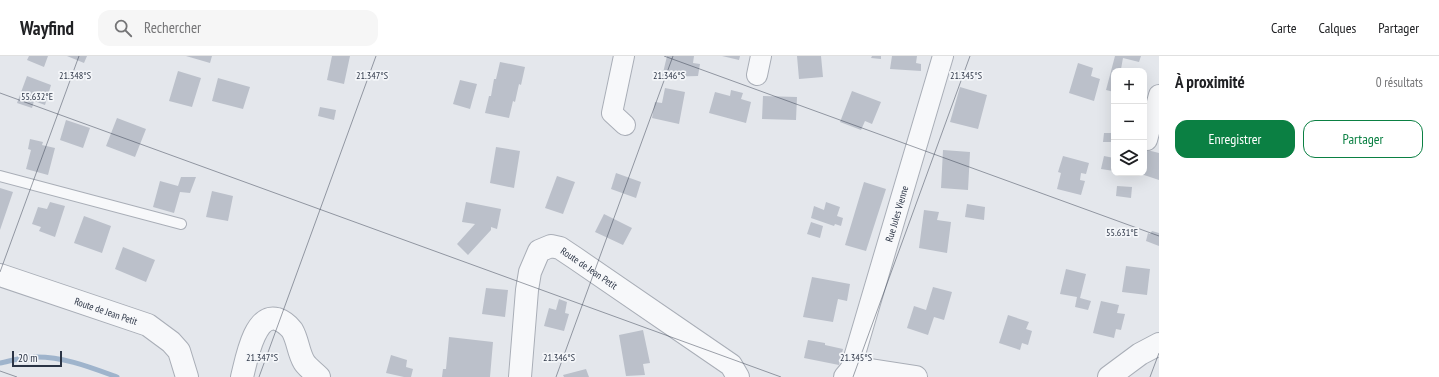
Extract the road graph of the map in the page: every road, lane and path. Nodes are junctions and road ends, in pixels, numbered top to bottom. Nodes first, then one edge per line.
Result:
1 (624, 56) edge
2 (943, 56) edge
3 (1159, 95) edge
4 (625, 125) dead end
5 (1147, 140) dead end
6 (0, 176) edge
7 (181, 224) dead end
8 (0, 275) edge
9 (1159, 344) edge
10 (848, 374) edge
11 (187, 377) edge
12 (242, 377) edge
13 (319, 377) edge
14 (520, 377) edge
15 (738, 377) edge
16 (916, 377) edge
17 (1109, 377) edge

1 - 4 street
2 - 10 street, Rue Jules Vienne
3 - 5 street
6 - 7 lane
8 - 11 street, Route de Jean Petit
9 - 17 street
10 - 16 street
12 - 13 street
14 - 15 street, Route de Jean Petit

